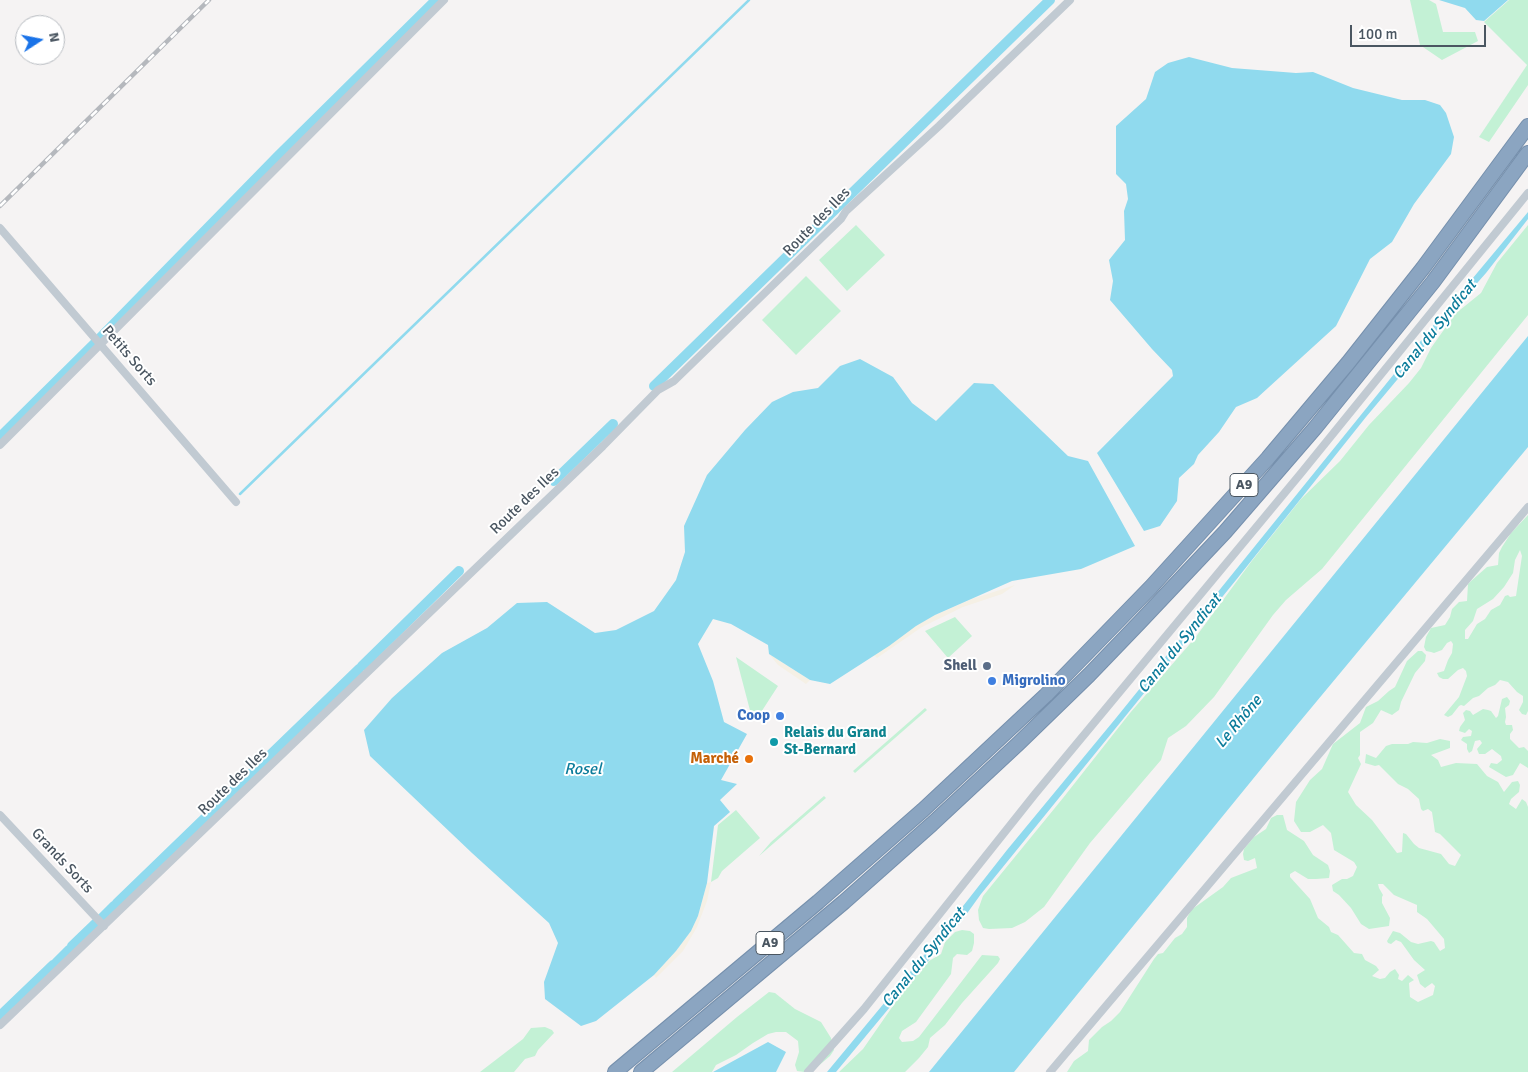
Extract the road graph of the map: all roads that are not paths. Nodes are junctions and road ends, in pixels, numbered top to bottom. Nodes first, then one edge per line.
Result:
1 (444, 0) edge
2 (1070, 0) edge
3 (1528, 126) edge
4 (1528, 153) edge
5 (1528, 193) edge
6 (0, 228) edge
7 (101, 344) junction
8 (0, 445) edge
9 (236, 502) dead end
10 (1528, 507) edge
11 (0, 815) edge
12 (104, 926) junction
13 (0, 1025) edge
14 (615, 1072) edge
15 (641, 1072) edge
16 (808, 1072) edge
17 (1050, 1072) edge

1 - 7 street
2 - 12 street, Route des Iles
3 - 14 highway, A9
4 - 15 highway, A9
5 - 16 street
6 - 7 street, Petits Sorts
7 - 8 street
7 - 9 street, Petits Sorts
10 - 17 street
11 - 12 street, Grands Sorts
12 - 13 street, Route des Iles

